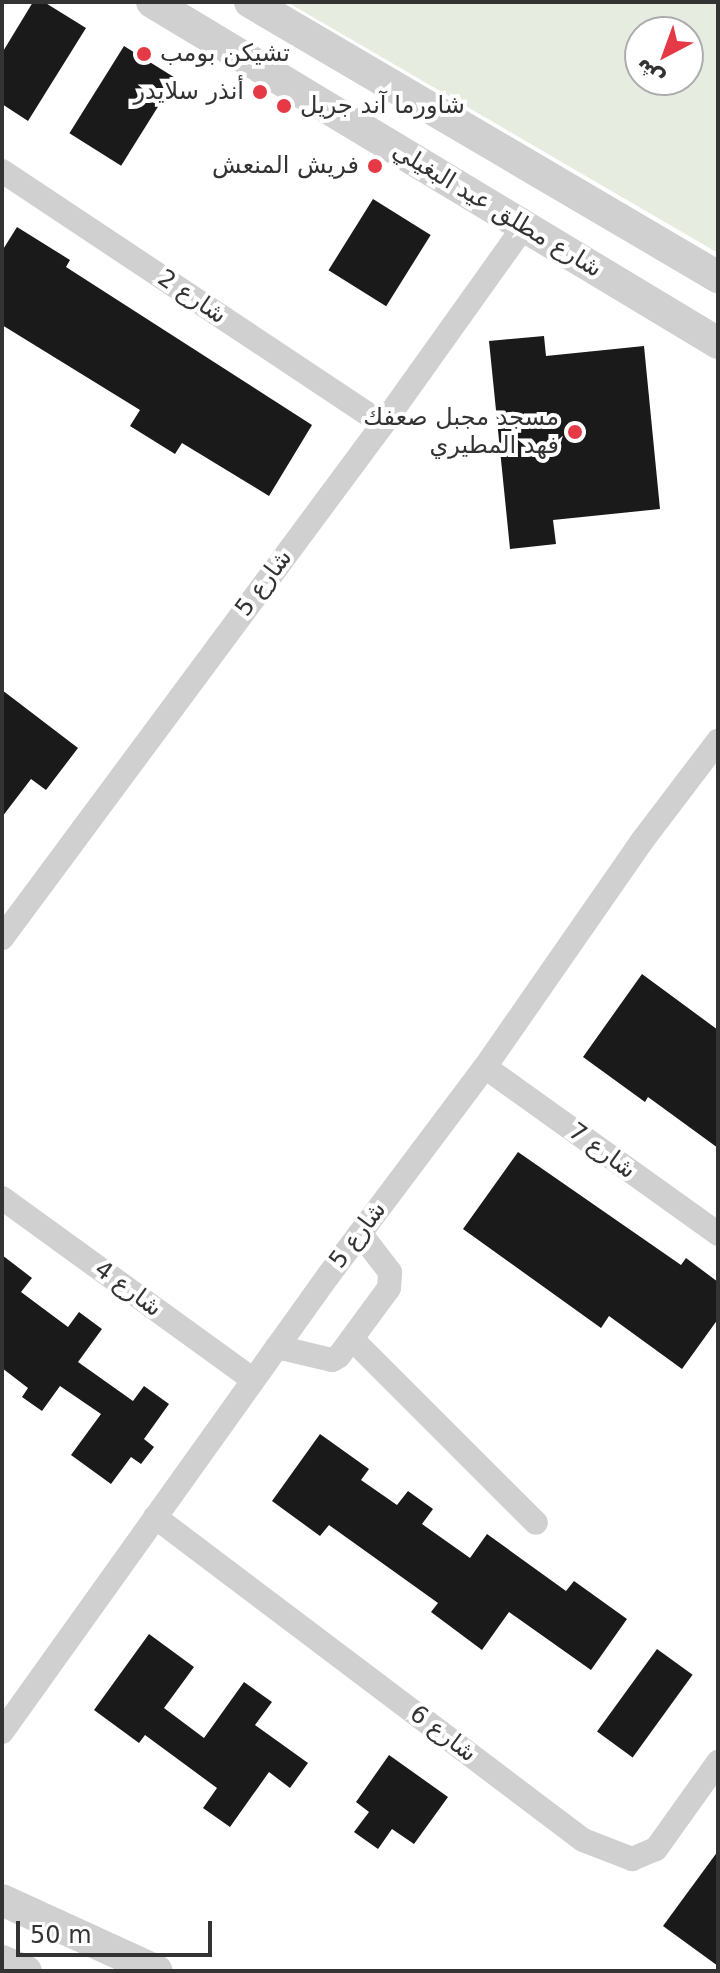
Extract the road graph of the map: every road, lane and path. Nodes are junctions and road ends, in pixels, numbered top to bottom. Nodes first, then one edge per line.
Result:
1 (152, 2) edge
2 (250, 2) edge
3 (2, 171) edge
4 (524, 226) junction
5 (718, 277) edge
6 (718, 343) edge
7 (383, 424) junction
8 (718, 741) edge
9 (5, 925) edge
10 (485, 1067) junction
11 (2, 1198) edge
12 (360, 1233) junction
13 (718, 1234) edge
14 (352, 1339) junction
15 (277, 1347) junction
16 (253, 1380) junction
17 (155, 1517) junction
18 (536, 1523) dead end
19 (2, 1732) edge
20 (718, 1762) edge
21 (2, 1900) edge
22 (2, 1961) edge
23 (26, 1971) edge
24 (157, 1971) edge

1 - 4 street, شارع مطلق عيد البغيلي
2 - 5 street
3 - 7 street, شارع 2
4 - 6 street, شارع مطلق عيد البغيلي
4 - 7 street, شارع 5
7 - 9 street, شارع 5
8 - 10 street, شارع 5
10 - 12 street, شارع 5
10 - 13 street, شارع 7
11 - 16 street, شارع 4
12 - 14 street
12 - 15 street, شارع 5
14 - 15 street
14 - 18 street
15 - 16 street, شارع 5
16 - 17 street, شارع 5
17 - 19 street, شارع 5
17 - 20 street, شارع 6
21 - 24 street
22 - 23 street

